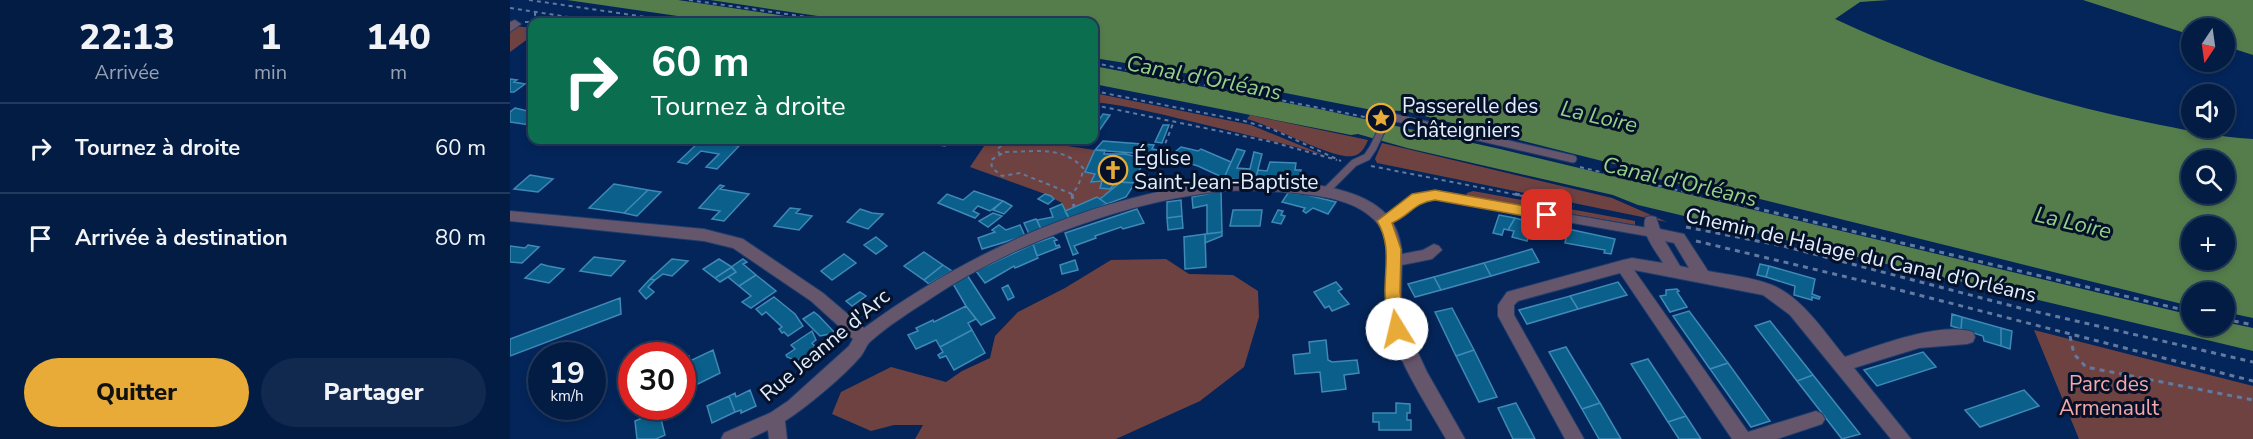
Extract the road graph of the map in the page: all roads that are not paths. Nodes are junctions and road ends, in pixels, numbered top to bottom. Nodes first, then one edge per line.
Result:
1 (1574, 162) road end
2 (1325, 192) junction
3 (510, 216) edge
4 (1384, 221) junction
5 (1652, 227) junction
6 (1434, 250) dead end
7 (1394, 261) junction
8 (1623, 266) junction
9 (1675, 271) junction
10 (1702, 275) junction
11 (1967, 337) dead end
12 (863, 338) junction
13 (1841, 365) junction
14 (776, 418) junction
15 (1816, 419) dead end
16 (730, 439) edge
17 (778, 439) edge
18 (1456, 439) edge
19 (1575, 439) edge
20 (1742, 439) edge
21 (1752, 439) edge
22 (1902, 439) edge

1 - 2 lane, bridge
2 - 4 street, Rue Jeanne d'Arc
2 - 12 street, Rue Jeanne d'Arc
3 - 12 street
4 - 5 lane
4 - 7 street
5 - 9 street
5 - 10 street
6 - 7 street
7 - 18 street
8 - 9 street
8 - 19 street
8 - 20 street
9 - 10 street
10 - 13 street
11 - 13 street
12 - 14 street, Rue Jeanne d'Arc
13 - 22 street
14 - 16 street, Rue Jeanne d'Arc
14 - 17 street
15 - 21 street

